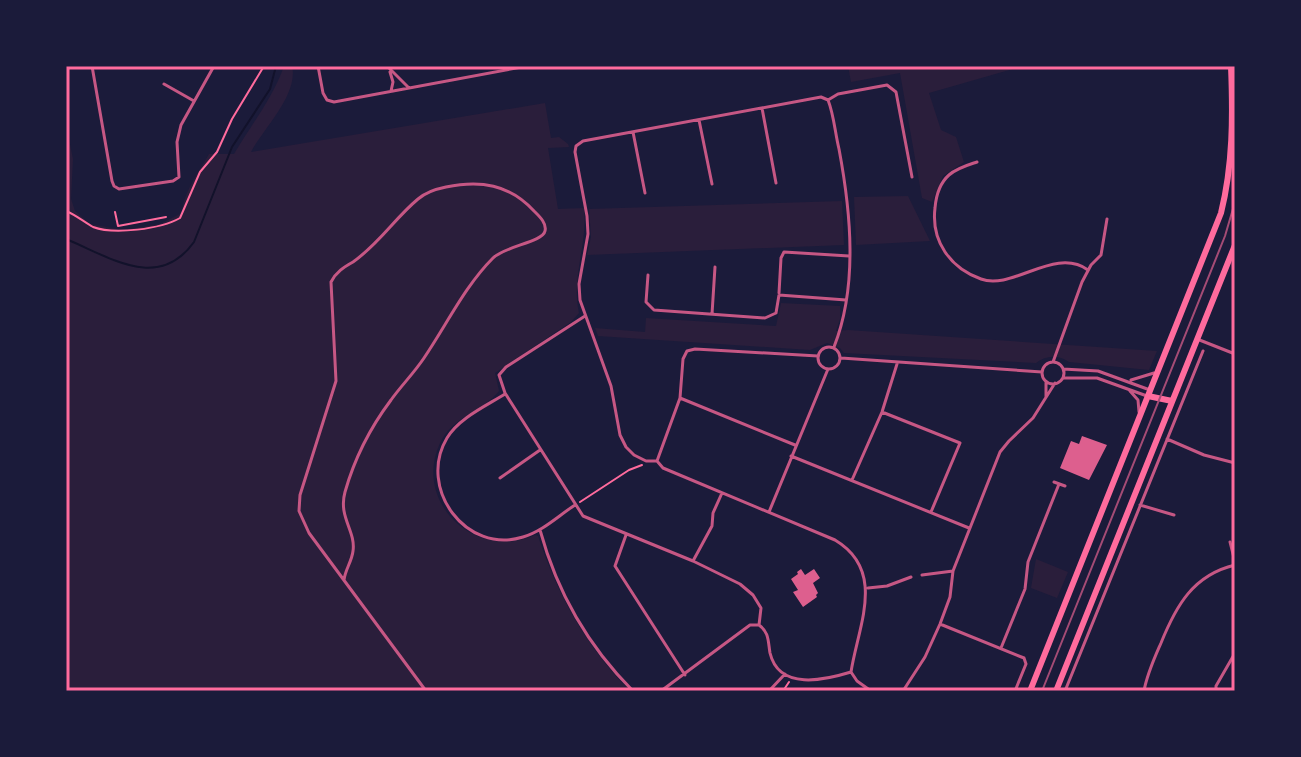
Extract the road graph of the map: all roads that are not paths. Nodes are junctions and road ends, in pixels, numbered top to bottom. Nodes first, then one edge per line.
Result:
1 (92, 66) edge
2 (214, 66) edge
3 (318, 66) edge
4 (527, 66) edge
5 (1231, 66) edge
6 (388, 67) edge
7 (164, 84) dead end
8 (409, 88) junction
9 (391, 91) junction
10 (828, 100) junction
11 (194, 101) junction
12 (762, 108) junction
13 (699, 120) junction
14 (633, 132) junction
15 (1233, 151) edge
16 (977, 162) dead end
17 (912, 177) dead end
18 (776, 183) dead end
19 (712, 184) dead end
20 (645, 193) dead end
21 (1107, 219) dead end
22 (1235, 245) edge
23 (849, 256) junction
24 (715, 267) dead end
25 (1088, 270) junction
26 (648, 275) dead end
27 (779, 295) junction
28 (846, 300) junction
29 (712, 314) junction
30 (585, 316) junction
31 (1197, 339) junction
32 (834, 347) junction
33 (1203, 351) dead end
34 (1235, 354) edge
35 (1190, 355) junction
36 (818, 356) junction
37 (841, 358) junction
38 (1053, 362) junction
39 (897, 364) junction
40 (1196, 367) junction
41 (828, 369) junction
42 (1063, 369) junction
43 (1158, 370) junction
44 (1042, 372) junction
45 (1063, 378) junction
46 (1127, 380) junction
47 (1046, 381) junction
48 (1055, 383) junction
49 (1128, 388) junction
50 (505, 393) junction
51 (1149, 393) junction
52 (1046, 397) junction
53 (680, 398) junction
54 (1172, 401) junction
55 (882, 412) junction
56 (1139, 418) junction
57 (1167, 439) junction
58 (795, 445) junction
59 (540, 450) junction
60 (791, 456) junction
61 (657, 461) junction
62 (1235, 463) edge
63 (500, 478) dead end
64 (852, 480) junction
65 (1065, 486) dead end
66 (722, 493) junction
67 (575, 505) junction
68 (1140, 505) junction
69 (769, 512) junction
70 (931, 512) junction
71 (1174, 515) dead end
72 (969, 528) junction
73 (540, 529) junction
74 (626, 535) junction
75 (1230, 542) dead end
76 (1111, 553) junction
77 (1120, 556) junction
78 (693, 561) junction
79 (1235, 564) edge
80 (953, 571) junction
81 (922, 575) dead end
82 (911, 577) dead end
83 (344, 580) junction
84 (867, 588) junction
85 (940, 624) junction
86 (759, 625) junction
87 (1001, 648) junction
88 (1235, 653) edge
89 (851, 672) junction
90 (785, 674) junction
91 (685, 675) junction
92 (426, 691) edge
93 (633, 691) edge
94 (661, 691) edge
95 (769, 691) edge
96 (871, 691) edge
97 (903, 691) edge
98 (1015, 691) edge
99 (1030, 691) edge
100 (1056, 691) edge
101 (1065, 691) edge
102 (1144, 691) edge
103 (1216, 691) edge

1 - 11 street
2 - 11 street
3 - 9 street
4 - 8 street
5 - 15 highway
6 - 8 street
6 - 9 street
7 - 11 street
8 - 9 street
10 - 12 street
10 - 17 street
10 - 23 street
12 - 13 street
12 - 18 street
13 - 14 street
13 - 19 street
14 - 20 street
14 - 30 street
15 - 43 highway
16 - 25 street
21 - 25 street
22 - 31 highway
23 - 27 street
23 - 28 street
24 - 29 street
25 - 38 street
26 - 29 street
27 - 28 street
27 - 29 street
28 - 32 street
30 - 50 street
30 - 61 street
31 - 34 street
31 - 35 highway
32 - 36 street
32 - 37 street
33 - 40 street
35 - 40 street
35 - 54 highway
36 - 41 street
36 - 53 street
37 - 39 street
37 - 41 street
38 - 42 street
38 - 44 street
39 - 44 street
39 - 55 street
40 - 57 street
41 - 58 street
42 - 45 street
42 - 46 street
43 - 46 street
43 - 51 highway
44 - 47 street
45 - 48 street
45 - 49 street
46 - 51 street
47 - 48 street
47 - 52 street
48 - 52 street
49 - 51 street
49 - 56 street
50 - 59 street
50 - 73 street
51 - 54 highway
51 - 56 highway
52 - 72 street
53 - 58 street
53 - 61 street
54 - 76 highway
55 - 64 street
55 - 70 street
56 - 99 highway
57 - 62 street
57 - 68 street
58 - 60 street
59 - 63 street
59 - 67 street
60 - 64 street
60 - 69 street
61 - 66 street
64 - 70 street
65 - 87 street
66 - 69 street
66 - 78 street
67 - 73 street
67 - 74 street
68 - 71 street
68 - 77 street
69 - 84 street
70 - 72 street
72 - 80 street
73 - 93 street
74 - 78 street
74 - 91 street
75 - 79 street
76 - 77 street
76 - 100 highway
77 - 101 street
78 - 86 street
79 - 102 street
80 - 81 street
80 - 85 street
82 - 84 street
83 - 83 street
83 - 92 street
84 - 89 street
85 - 87 street
85 - 97 street
86 - 90 street
86 - 91 street
87 - 98 street
88 - 103 street
89 - 90 street
89 - 96 street
90 - 95 street
91 - 94 street

